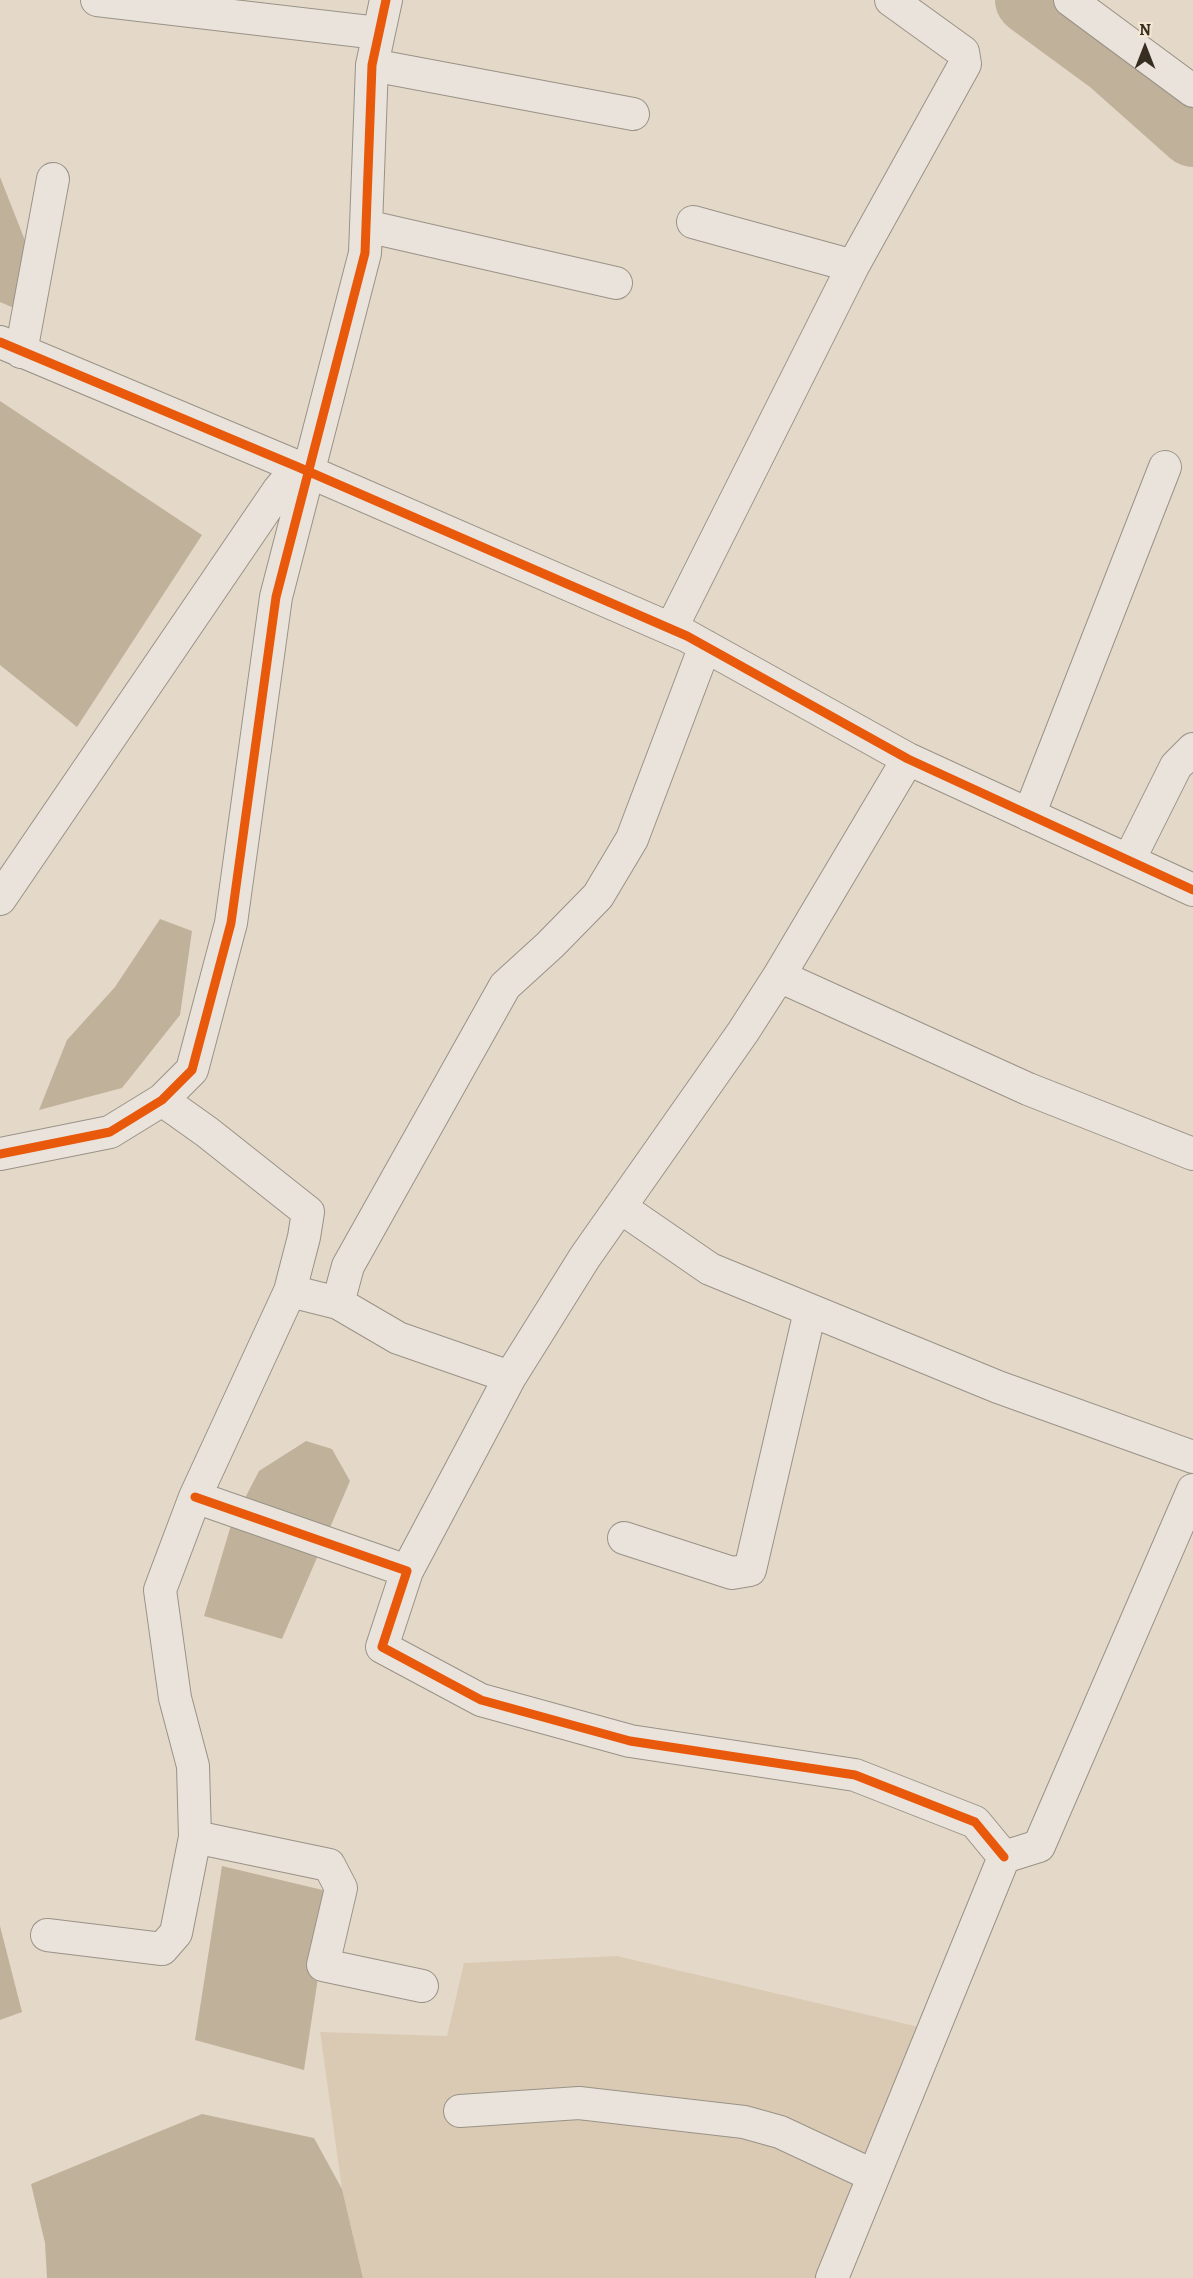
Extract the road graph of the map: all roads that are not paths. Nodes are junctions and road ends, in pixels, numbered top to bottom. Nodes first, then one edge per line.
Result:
1 (97, 0) edge
2 (386, 0) edge
3 (891, 0) edge
4 (1070, 0) edge
5 (378, 33) junction
6 (372, 65) junction
7 (1193, 91) edge
8 (633, 114) dead end
9 (53, 178) dead end
10 (693, 222) dead end
11 (366, 226) junction
12 (853, 266) junction
13 (616, 283) dead end
14 (11, 347) edge
15 (1166, 467) dead end
16 (303, 470) junction
17 (671, 629) junction
18 (705, 646) junction
19 (1193, 749) edge
20 (908, 759) junction
21 (1029, 815) junction
22 (1129, 860) junction
23 (1193, 890) edge
24 (0, 899) edge
25 (779, 976) junction
26 (162, 1100) junction
27 (0, 1154) edge
28 (1193, 1154) edge
29 (620, 1207) junction
30 (290, 1291) junction
31 (338, 1303) junction
32 (810, 1311) junction
33 (510, 1377) junction
34 (1193, 1457) edge
35 (1193, 1490) edge
36 (208, 1501) junction
37 (624, 1538) dead end
38 (407, 1571) junction
39 (195, 1837) junction
40 (1004, 1857) junction
41 (47, 1935) dead end
42 (422, 1986) dead end
43 (460, 2111) dead end
44 (872, 2175) junction
45 (832, 2278) edge

1 - 5 street
2 - 5 street
3 - 12 street
4 - 7 street
5 - 6 street
6 - 8 street
6 - 11 street
9 - 14 street
10 - 12 street
11 - 13 street
11 - 16 street
12 - 17 street
14 - 16 street
15 - 21 street
16 - 17 street
16 - 24 street
16 - 26 street
17 - 18 street
18 - 20 street
18 - 31 street
19 - 22 street
20 - 21 street
20 - 25 street
21 - 22 street
22 - 23 street
25 - 28 street
25 - 29 street
26 - 27 street
26 - 30 street
29 - 32 street
29 - 33 street
30 - 31 street
30 - 36 street
31 - 33 street
32 - 34 street
32 - 37 street
33 - 38 street
35 - 40 street
36 - 38 street
36 - 39 street
38 - 40 street
39 - 41 street
39 - 42 street
40 - 44 street
43 - 44 street
44 - 45 street

